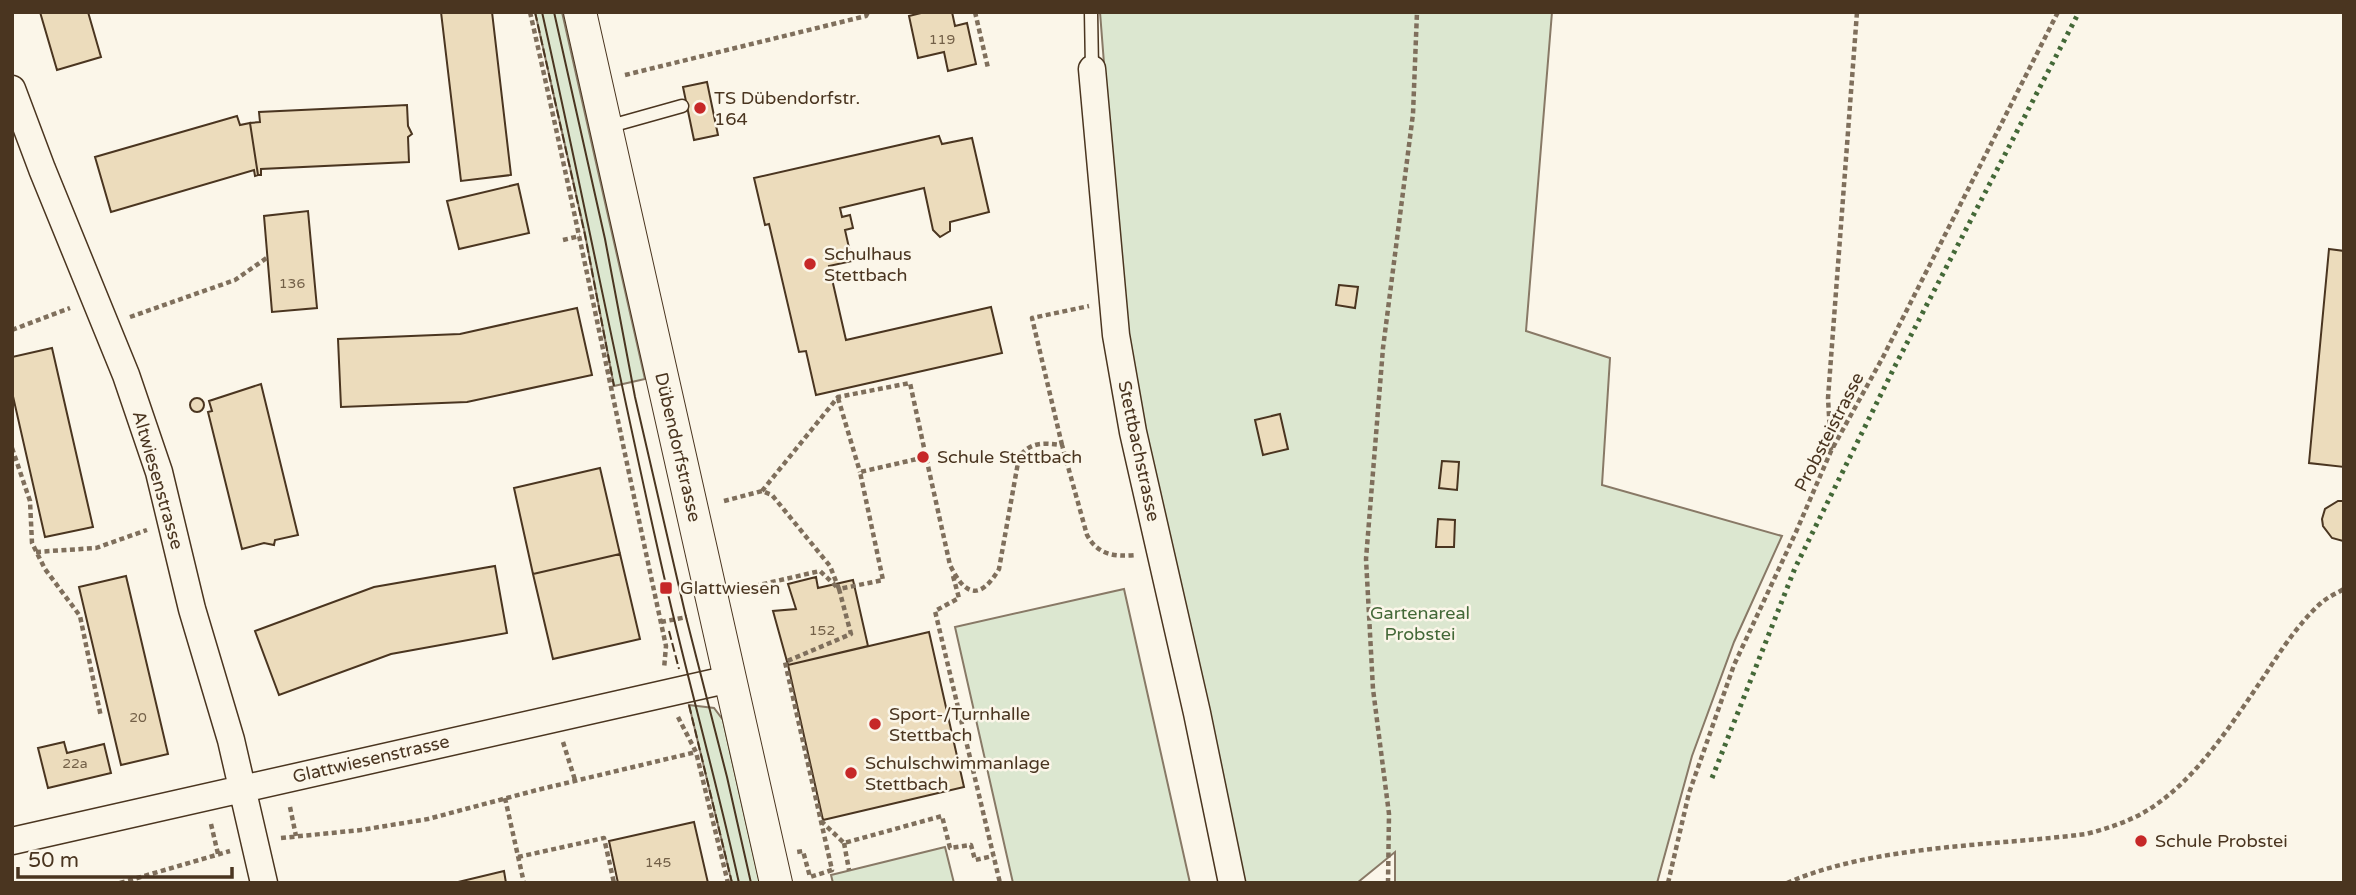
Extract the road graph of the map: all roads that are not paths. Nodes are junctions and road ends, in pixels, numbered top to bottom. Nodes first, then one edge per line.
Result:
1 (580, 12) edge
2 (1091, 12) edge
3 (1092, 69) joint
4 (12, 89) edge
5 (682, 106) dead end
6 (606, 127) junction
7 (730, 679) junction
8 (243, 788) junction
9 (12, 841) edge
10 (264, 883) edge
11 (776, 883) edge
12 (1232, 883) edge

1 - 6 street, Dübendorfstrasse
2 - 3 lane, Stettbachstrasse
3 - 12 street, Stettbachstrasse
4 - 8 street, Altwiesenstrasse
5 - 6 lane
6 - 7 street, Dübendorfstrasse
7 - 8 street, Glattwiesenstrasse
7 - 11 street, Dübendorfstrasse
8 - 9 street, Glattwiesenstrasse
8 - 10 street, Altwiesenstrasse

